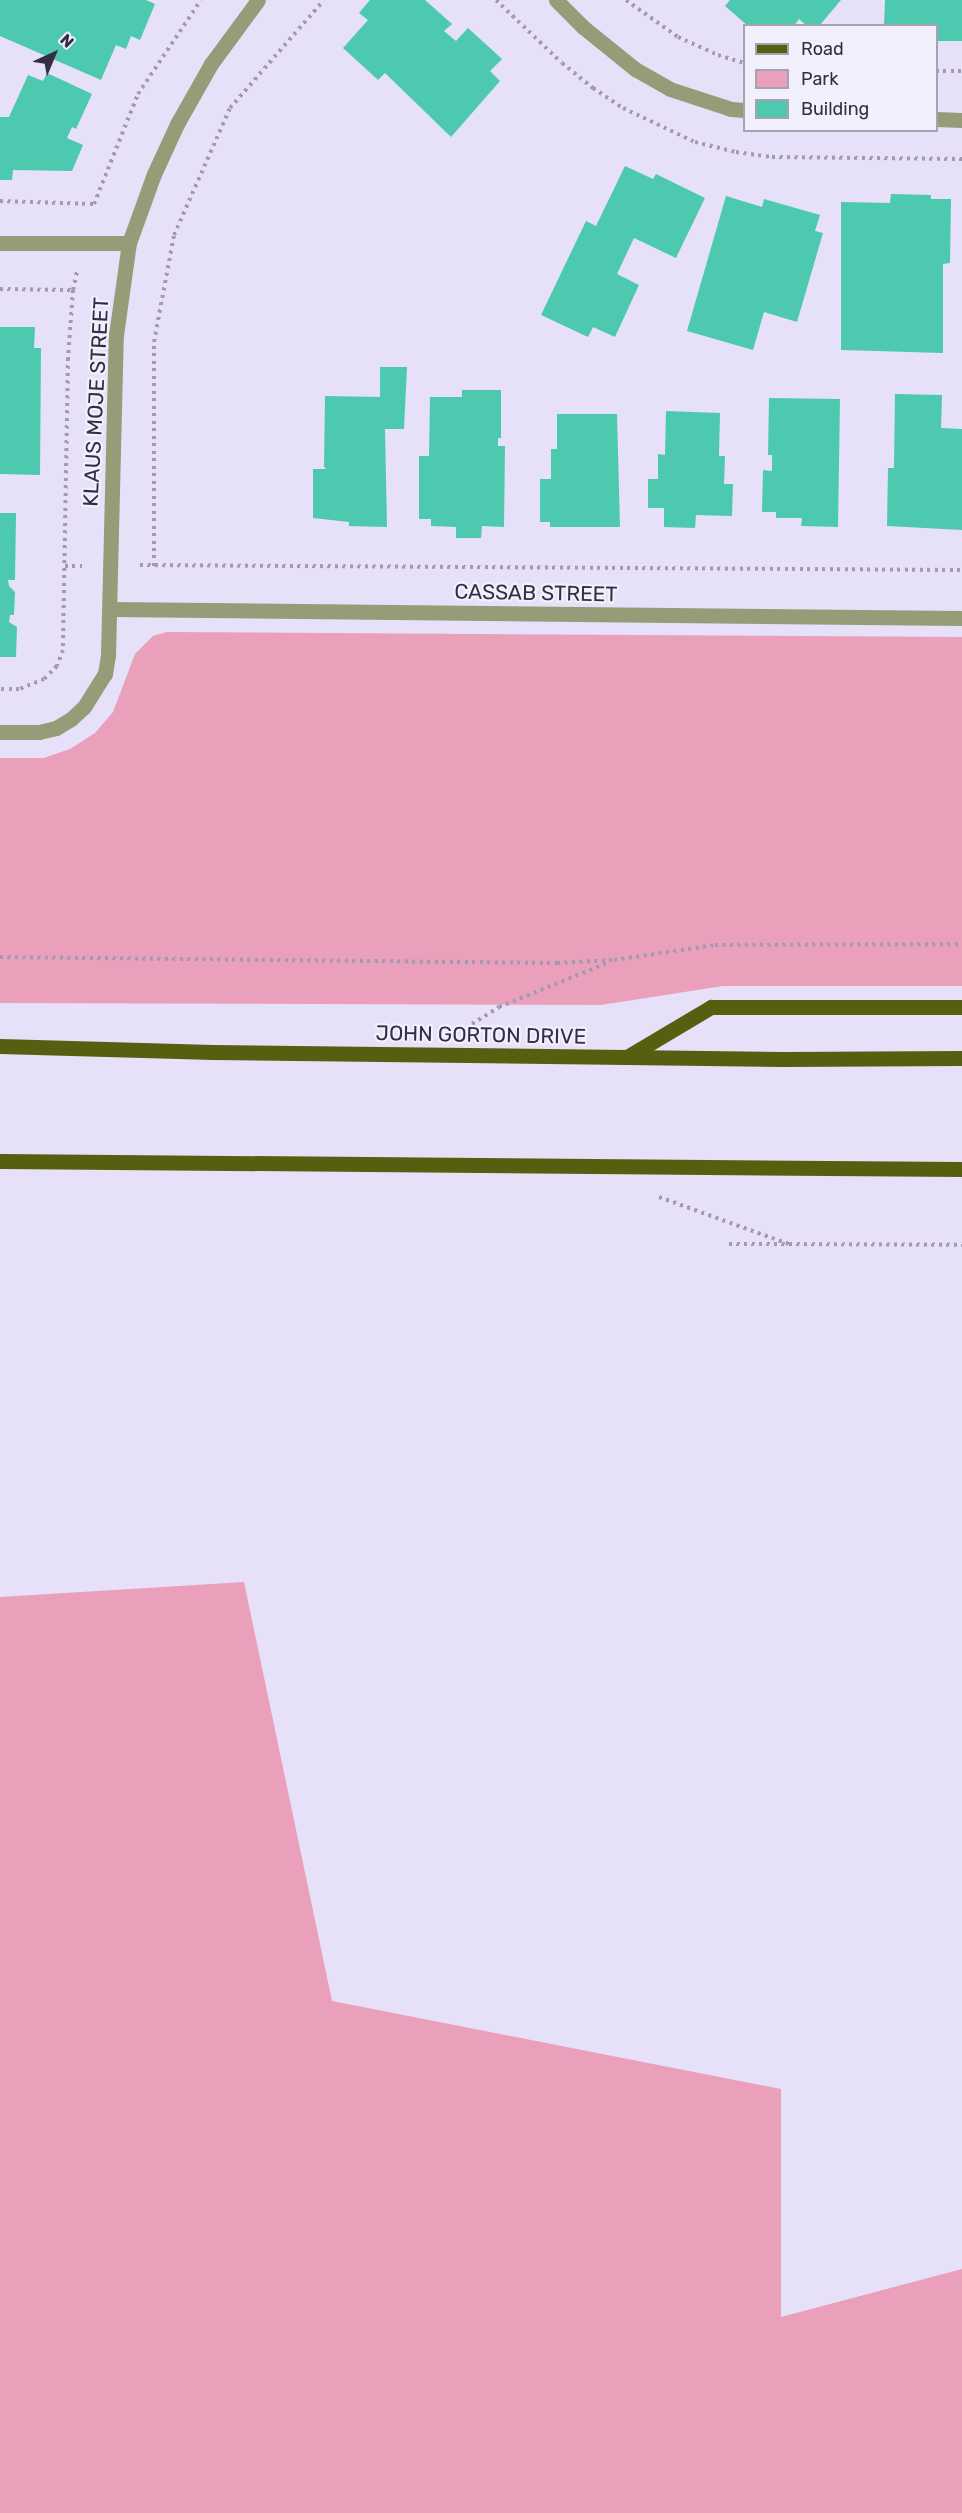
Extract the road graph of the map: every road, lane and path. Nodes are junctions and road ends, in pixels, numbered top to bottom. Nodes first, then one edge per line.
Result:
1 (201, 0) edge
2 (258, 0) edge
3 (324, 0) edge
4 (556, 0) edge
5 (626, 0) edge
6 (743, 63) edge
7 (938, 71) edge
8 (962, 71) edge
9 (743, 110) edge
10 (938, 119) edge
11 (962, 120) edge
12 (0, 201) edge
13 (0, 243) edge
14 (129, 243) junction
15 (0, 289) edge
16 (962, 570) edge
17 (110, 609) junction
18 (962, 618) edge
19 (0, 689) edge
20 (0, 732) edge
21 (962, 944) edge
22 (0, 957) edge
23 (614, 960) junction
24 (962, 1007) edge
25 (471, 1025) dead end
26 (0, 1046) edge
27 (627, 1057) junction
28 (962, 1059) edge
29 (0, 1161) edge
30 (962, 1169) edge
31 (656, 1196) dead end
32 (729, 1244) dead end
33 (789, 1244) junction
34 (962, 1245) edge

1 - 12 path
2 - 14 street, KLAUS MOJE STREET
3 - 16 path
4 - 9 street
5 - 6 path
7 - 8 path
10 - 11 street
13 - 14 street
14 - 17 street, KLAUS MOJE STREET
15 - 19 path
17 - 18 street, CASSAB STREET
17 - 20 street, KLAUS MOJE STREET
21 - 23 path
22 - 23 path
23 - 25 path
24 - 27 main road
26 - 27 main road, JOHN GORTON DRIVE
27 - 28 main road, JOHN GORTON DRIVE
29 - 30 main road
31 - 33 path
32 - 33 path
33 - 34 path

